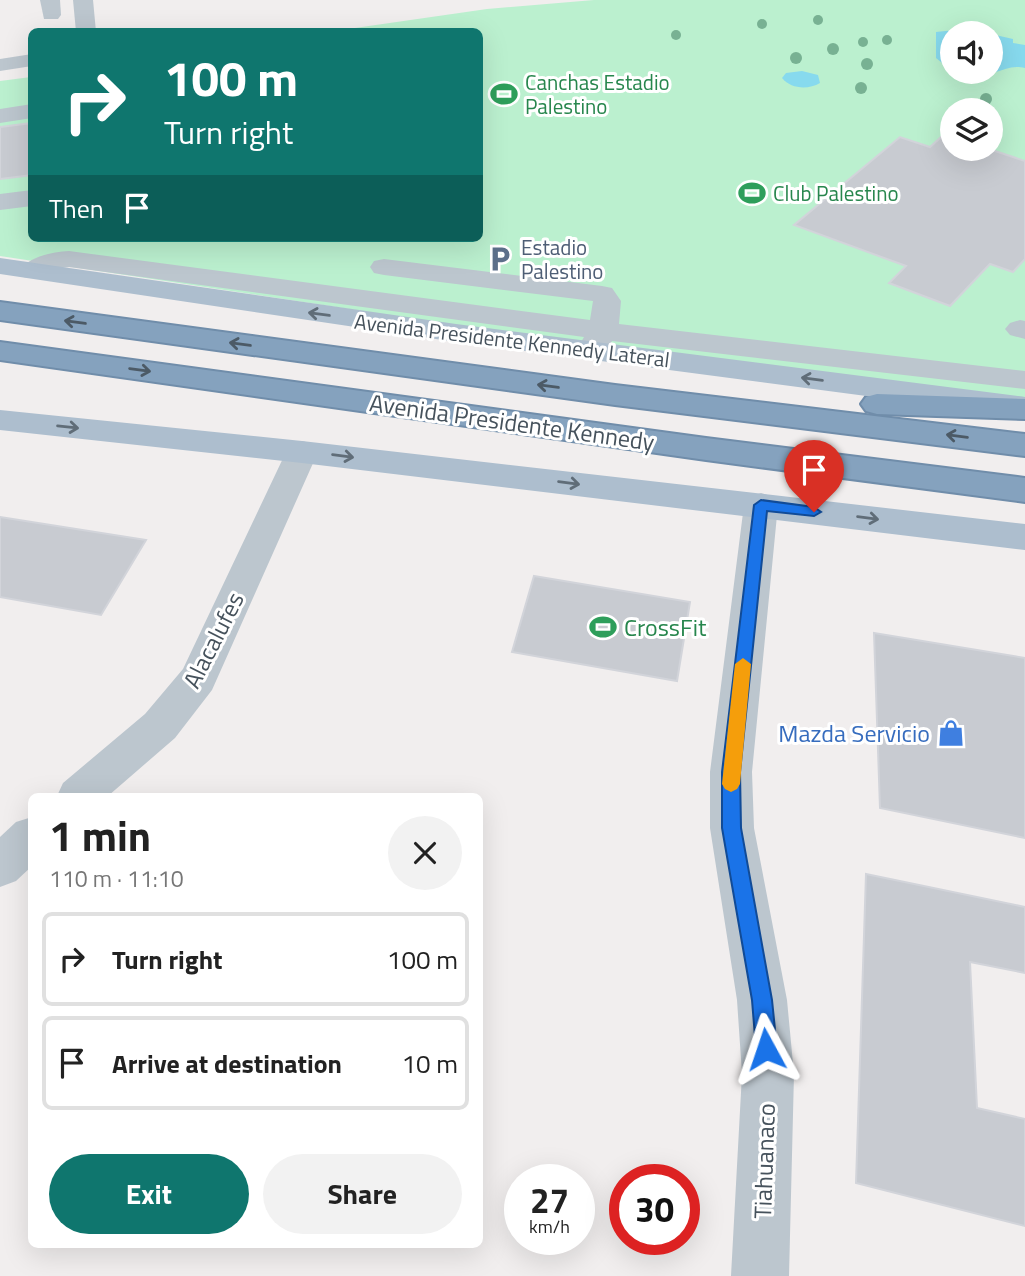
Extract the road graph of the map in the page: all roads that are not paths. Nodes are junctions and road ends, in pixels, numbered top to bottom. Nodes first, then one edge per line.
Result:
1 (83, 0) edge
2 (86, 28) edge
3 (28, 62) edge
4 (0, 65) edge
5 (28, 112) edge
6 (0, 116) edge
7 (28, 198) edge
8 (0, 202) edge
9 (0, 266) edge
10 (384, 267) dead end
11 (0, 311) edge
12 (596, 341) junction
13 (0, 351) edge
14 (1025, 380) edge
15 (615, 396) junction
16 (1025, 408) edge
17 (0, 420) edge
18 (1025, 445) edge
19 (302, 452) junction
20 (1025, 490) edge
21 (761, 505) junction
22 (1025, 537) edge
23 (82, 793) edge
24 (28, 840) edge
25 (0, 867) edge
26 (760, 1276) edge

1 - 2 street
3 - 4 street
5 - 6 street
7 - 8 street
9 - 12 main road, Avenida Presidente Kennedy Lateral
10 - 12 street
15 -> 11 highway, Avenida Presidente Kennedy
12 - 14 street
16 -> 12 main road, Avenida Presidente Kennedy Lateral
13 -> 20 highway, Avenida Presidente Kennedy
15 - 16 highway
18 -> 15 highway, Avenida Presidente Kennedy
17 -> 19 main road
19 -> 21 main road
19 - 23 street, Alacalufes
21 -> 22 main road
21 - 26 street, Tiahuanaco
24 - 25 street

